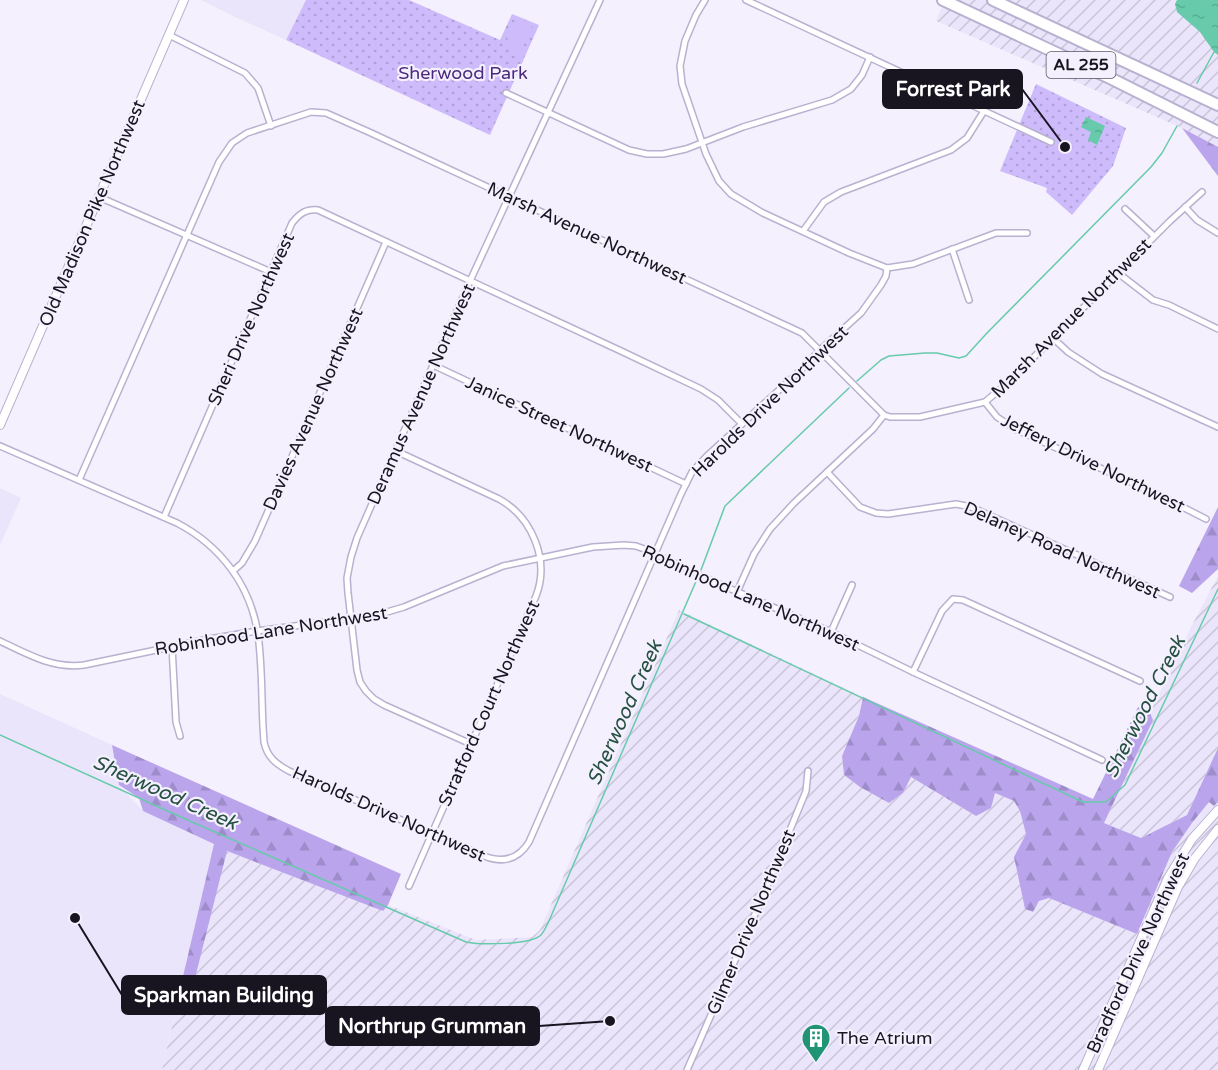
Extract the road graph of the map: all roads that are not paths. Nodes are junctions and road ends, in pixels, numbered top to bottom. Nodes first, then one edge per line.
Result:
1 (184, 0) edge
2 (600, 0) edge
3 (705, 0) edge
4 (746, 0) edge
5 (943, 0) edge
6 (993, 0) edge
7 (169, 35) junction
8 (870, 57) junction
9 (506, 93) dead end
10 (1218, 103) edge
11 (984, 111) junction
12 (548, 113) junction
13 (271, 126) junction
14 (1218, 132) edge
15 (1051, 142) dead end
16 (702, 143) junction
17 (1202, 192) dead end
18 (99, 197) junction
19 (509, 197) junction
20 (1185, 207) junction
21 (1125, 209) dead end
22 (803, 231) junction
23 (1027, 233) dead end
24 (1218, 233) edge
25 (186, 235) junction
26 (1154, 236) junction
27 (386, 242) junction
28 (952, 249) junction
29 (887, 268) junction
30 (271, 272) junction
31 (1118, 273) junction
32 (470, 281) junction
33 (969, 300) dead end
34 (1218, 328) edge
35 (1053, 338) junction
36 (820, 350) junction
37 (433, 365) junction
38 (985, 402) junction
39 (885, 415) junction
40 (742, 424) junction
41 (0, 425) edge
42 (1218, 427) edge
43 (0, 446) edge
44 (396, 451) junction
45 (827, 472) junction
46 (79, 480) junction
47 (686, 484) junction
48 (164, 517) junction
49 (1206, 519) dead end
50 (655, 553) junction
51 (539, 558) junction
52 (233, 571) junction
53 (852, 585) dead end
54 (737, 592) junction
55 (1170, 597) dead end
56 (351, 619) junction
57 (257, 631) junction
58 (831, 632) junction
59 (0, 641) edge
60 (172, 646) junction
61 (913, 672) junction
62 (1140, 681) dead end
63 (180, 736) dead end
64 (471, 744) junction
65 (1102, 760) dead end
66 (808, 771) dead end
67 (1218, 810) edge
68 (1218, 829) edge
69 (432, 833) junction
70 (409, 886) dead end
71 (687, 1070) edge
72 (1083, 1070) edge
73 (1098, 1070) edge

1 - 7 main road, Old Madison Pike Northwest
2 - 12 street, Deramus Avenue Northwest
3 - 16 street
4 - 8 street
5 - 14 highway, AL 255
6 - 10 highway, AL 255
7 - 13 street
7 - 18 main road, Old Madison Pike Northwest
8 - 11 street
8 - 16 street
9 - 12 street
11 - 15 street
11 - 22 street
12 - 16 street
12 - 19 street, Deramus Avenue Northwest
13 - 19 street, Marsh Avenue Northwest
13 - 25 street, Marsh Avenue Northwest
16 - 22 street
17 - 20 street, Marsh Avenue Northwest
18 - 25 street
18 - 41 main road, Old Madison Pike Northwest
19 - 32 street, Deramus Avenue Northwest
19 - 36 street, Marsh Avenue Northwest
20 - 24 street
20 - 26 street, Marsh Avenue Northwest
21 - 26 street
22 - 29 street
23 - 28 street
25 - 30 street
25 - 46 street, Marsh Avenue Northwest
26 - 31 street, Marsh Avenue Northwest
27 - 30 street, Sheri Drive Northwest
27 - 32 street, Sheri Drive Northwest
27 - 52 street, Davies Avenue Northwest
28 - 29 street
28 - 33 street
29 - 36 street, Harolds Drive Northwest
30 - 48 street, Sheri Drive Northwest
31 - 34 street
31 - 35 street, Marsh Avenue Northwest
32 - 37 street, Deramus Avenue Northwest
32 - 40 street, Sheri Drive Northwest
35 - 38 street, Marsh Avenue Northwest
35 - 42 street
36 - 39 street, Marsh Avenue Northwest
36 - 40 street, Harolds Drive Northwest
37 - 44 street, Deramus Avenue Northwest
37 - 47 street, Janice Street Northwest
38 - 39 street, Marsh Avenue Northwest
38 - 49 street, Jeffery Drive Northwest
39 - 45 street
40 - 47 street, Harolds Drive Northwest
43 - 46 street, Harolds Drive Northwest
44 - 51 street, Stratford Court Northwest
44 - 56 street, Deramus Avenue Northwest
45 - 54 street
45 - 55 street, Delaney Road Northwest
46 - 48 street, Harolds Drive Northwest
47 - 50 street, Harolds Drive Northwest
48 - 52 street, Harolds Drive Northwest
50 - 51 street, Robinhood Lane Northwest
50 - 54 street, Robinhood Lane Northwest
50 - 69 street, Harolds Drive Northwest
51 - 56 street, Robinhood Lane Northwest
51 - 64 street, Stratford Court Northwest
52 - 57 street, Harolds Drive Northwest
53 - 58 street
54 - 58 street, Robinhood Lane Northwest
56 - 57 street, Robinhood Lane Northwest
56 - 64 street, Deramus Avenue Northwest
57 - 60 street, Robinhood Lane Northwest
57 - 69 street, Harolds Drive Northwest
58 - 61 street, Robinhood Lane Northwest
59 - 60 street, Robinhood Lane Northwest
60 - 63 street
61 - 62 street
61 - 65 street, Robinhood Lane Northwest
64 - 69 street, Stratford Court Northwest
66 - 71 street, Gilmer Drive Northwest
67 - 72 main road, Bradford Drive Northwest
68 - 73 main road, Bradford Drive Northwest
69 - 70 street, Stratford Court Northwest

